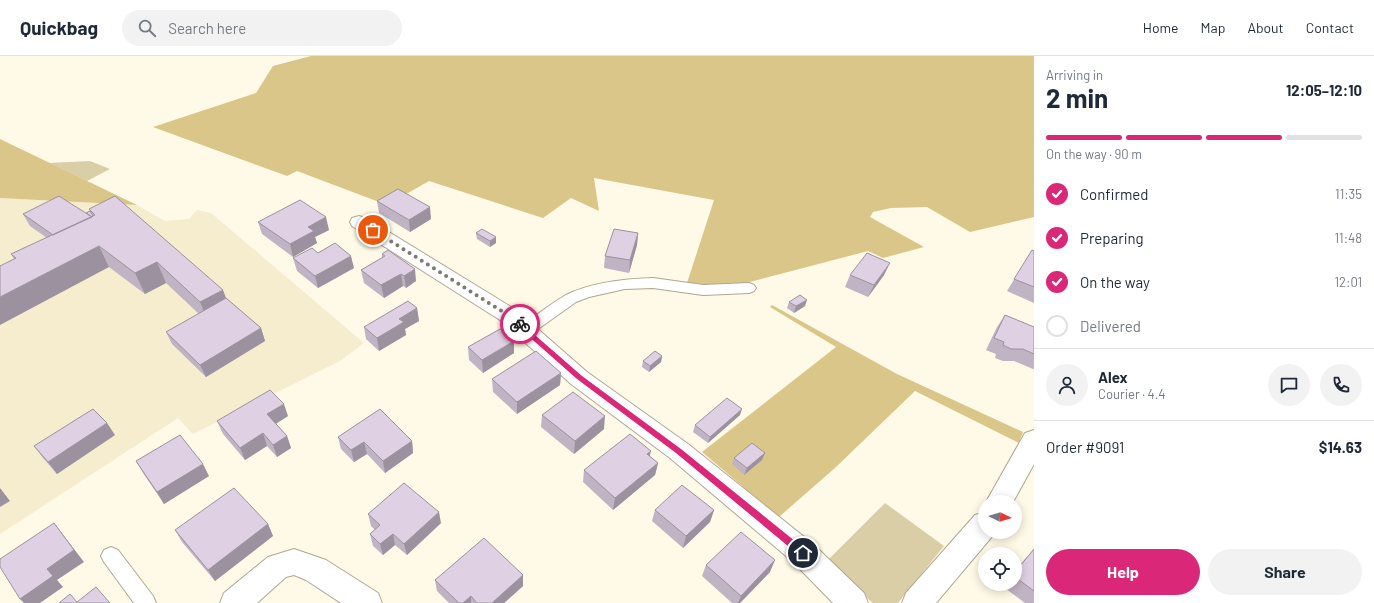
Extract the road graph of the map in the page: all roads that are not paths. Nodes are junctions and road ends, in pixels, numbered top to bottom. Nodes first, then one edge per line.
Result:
1 (359, 222) dead end
2 (749, 288) dead end
3 (526, 330) junction
4 (1034, 440) edge
5 (1003, 495) edge
6 (978, 532) edge
7 (111, 556) dead end
8 (146, 603) edge
9 (235, 603) edge
10 (367, 603) edge
11 (852, 603) edge
12 (917, 603) edge

1 - 3 street
2 - 3 lane
3 - 11 street
4 - 5 street
6 - 12 street
7 - 8 lane
9 - 10 street

